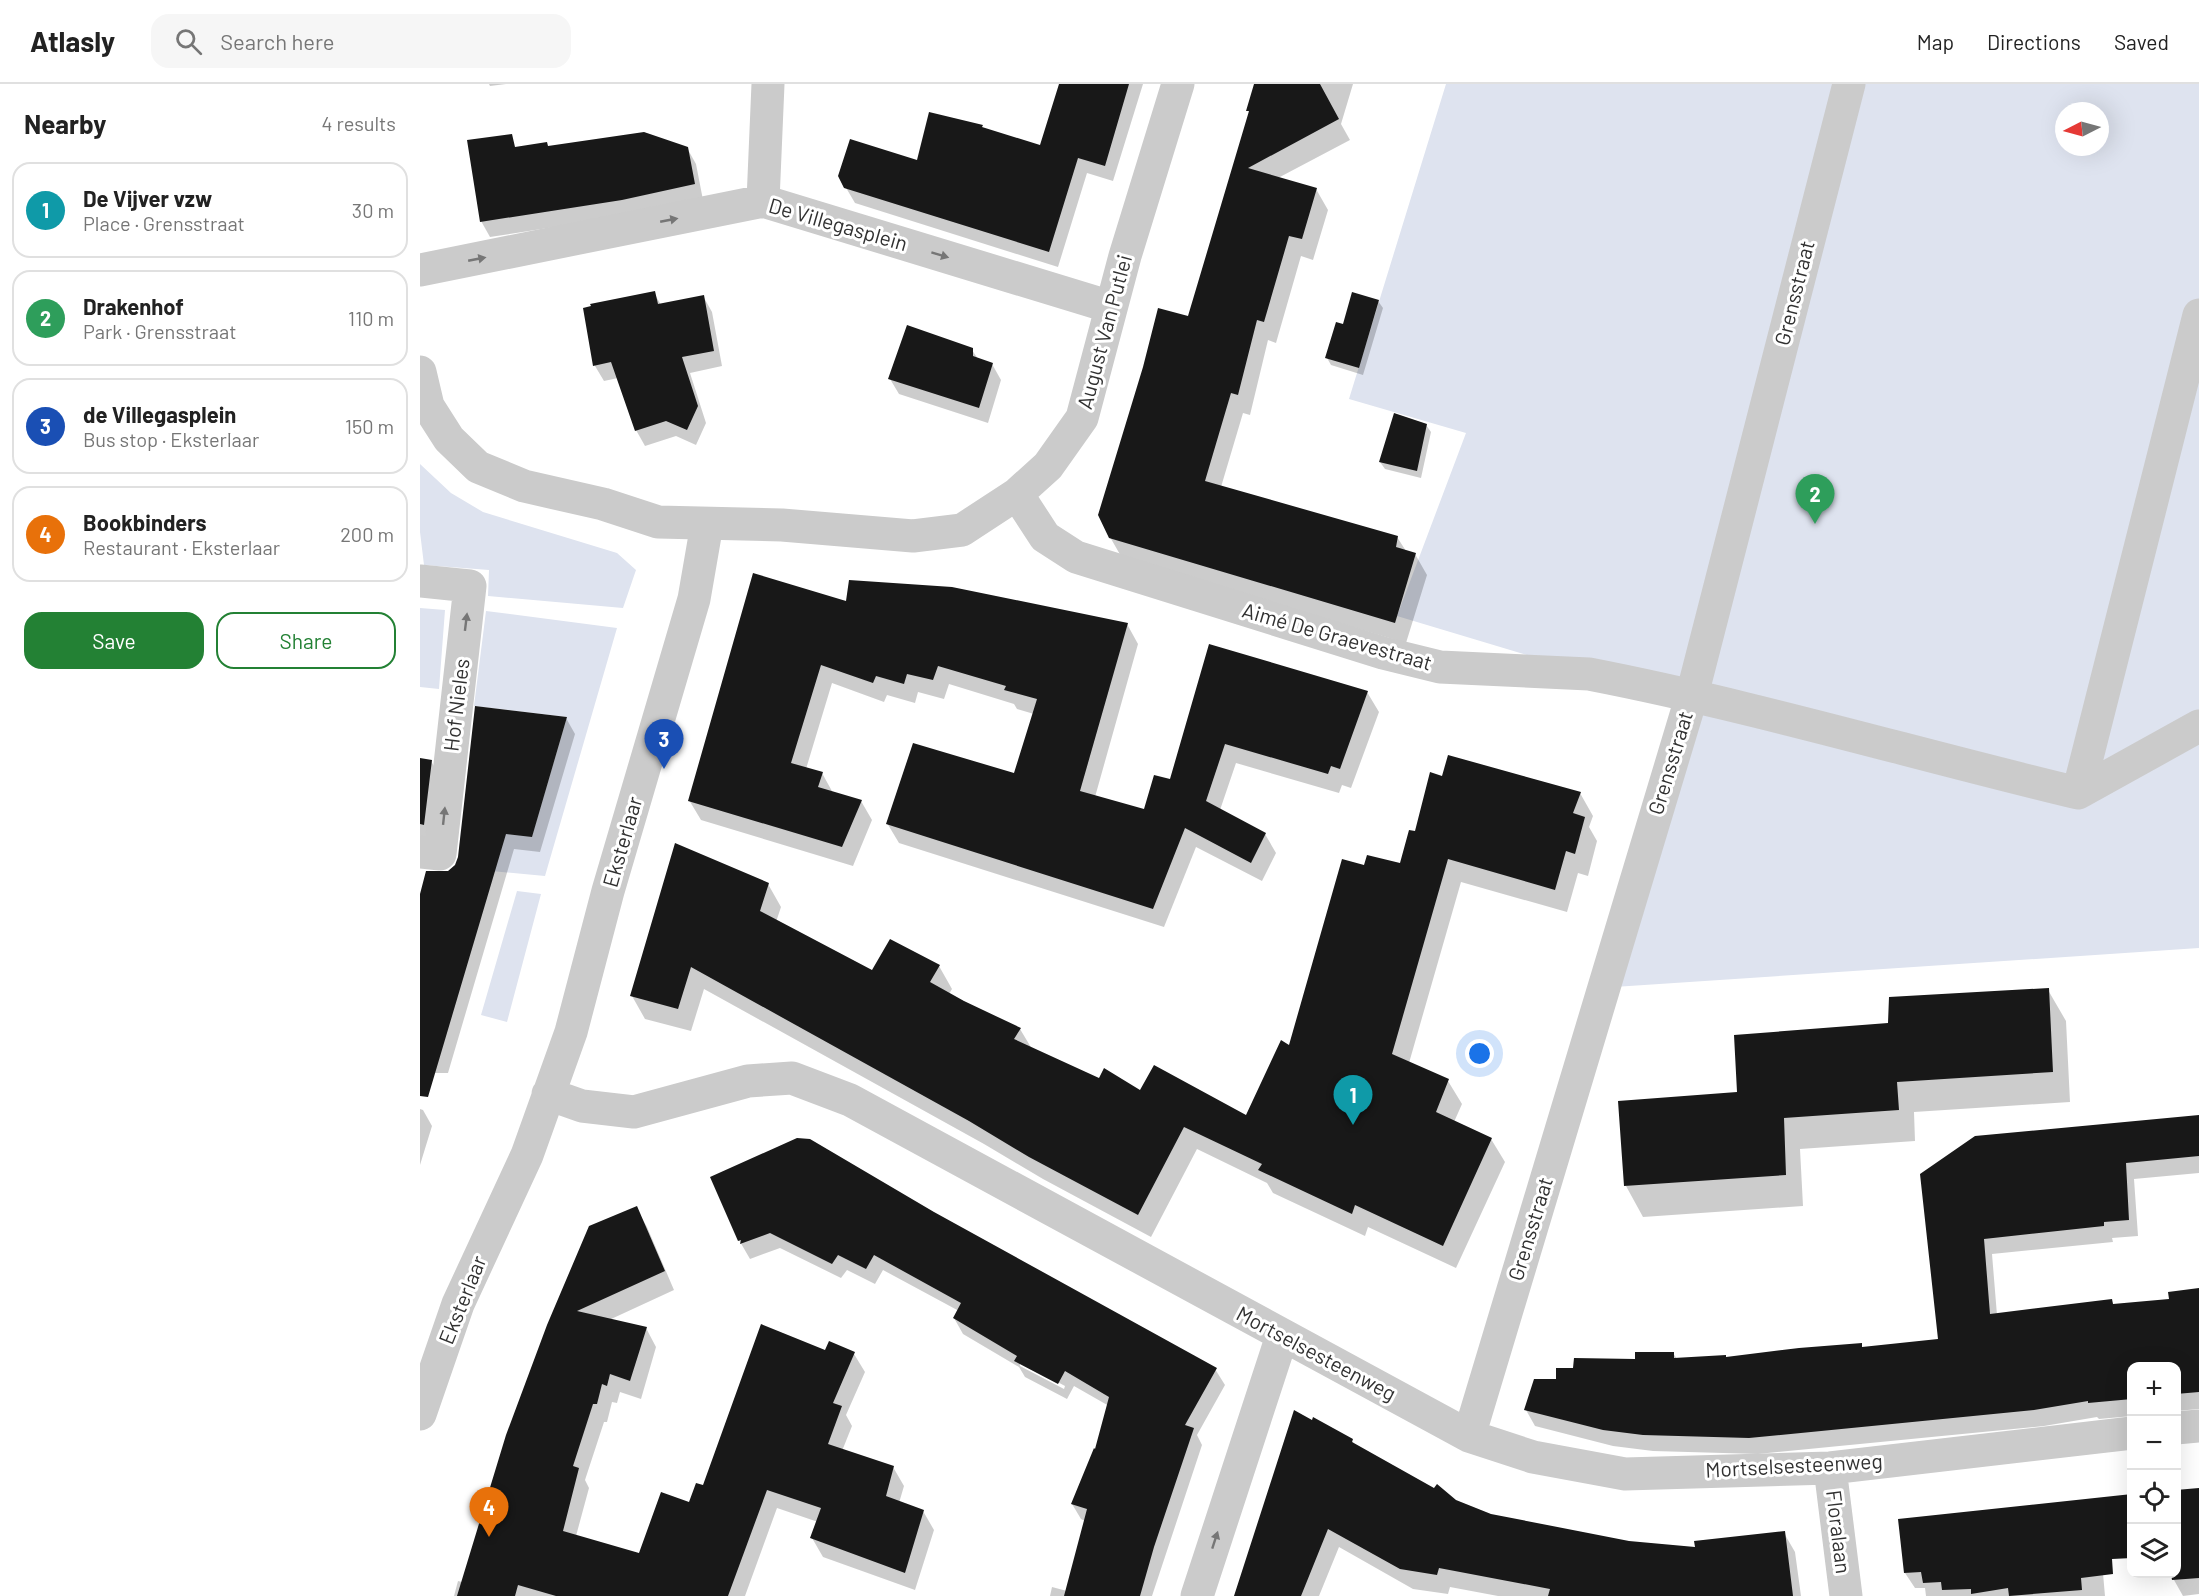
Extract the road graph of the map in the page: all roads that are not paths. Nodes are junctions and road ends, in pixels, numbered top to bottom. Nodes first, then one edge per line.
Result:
1 (768, 84) edge
2 (1178, 84) edge
3 (1848, 84) edge
4 (763, 201) junction
5 (420, 270) edge
6 (1111, 307) junction
7 (2199, 315) edge
8 (420, 372) edge
9 (1017, 494) junction
10 (707, 524) junction
11 (420, 581) edge
12 (1692, 695) junction
13 (2199, 726) edge
14 (2078, 793) junction
15 (420, 852) edge
16 (548, 1094) junction
17 (1282, 1335) junction
18 (420, 1414) edge
19 (2199, 1426) edge
20 (2181, 1428) edge
21 (2127, 1434) edge
22 (1469, 1436) junction
23 (1830, 1468) junction
24 (1197, 1596) edge
25 (1846, 1596) edge

1 - 4 street
2 - 6 street, August Van Putlei
3 - 12 street, Grensstraat
5 -> 4 street, De Villegasplein
4 -> 6 street, De Villegasplein
6 - 9 street, August Van Putlei
7 - 14 street
8 - 10 street
9 - 10 street, August Van Putlei
9 - 12 street, Aimé De Graevestraat
10 - 16 street, Eksterlaar
15 -> 11 street, Hof Nieles
12 - 14 street, Aimé De Graevestraat
12 - 22 street, Grensstraat
13 - 14 street
16 - 17 street, Mortselsesteenweg
16 - 18 street, Eksterlaar
17 - 22 street, Mortselsesteenweg
24 -> 17 street
19 - 20 street
21 - 23 street, Mortselsesteenweg
22 - 23 street, Mortselsesteenweg
23 - 25 street, Floralaan

